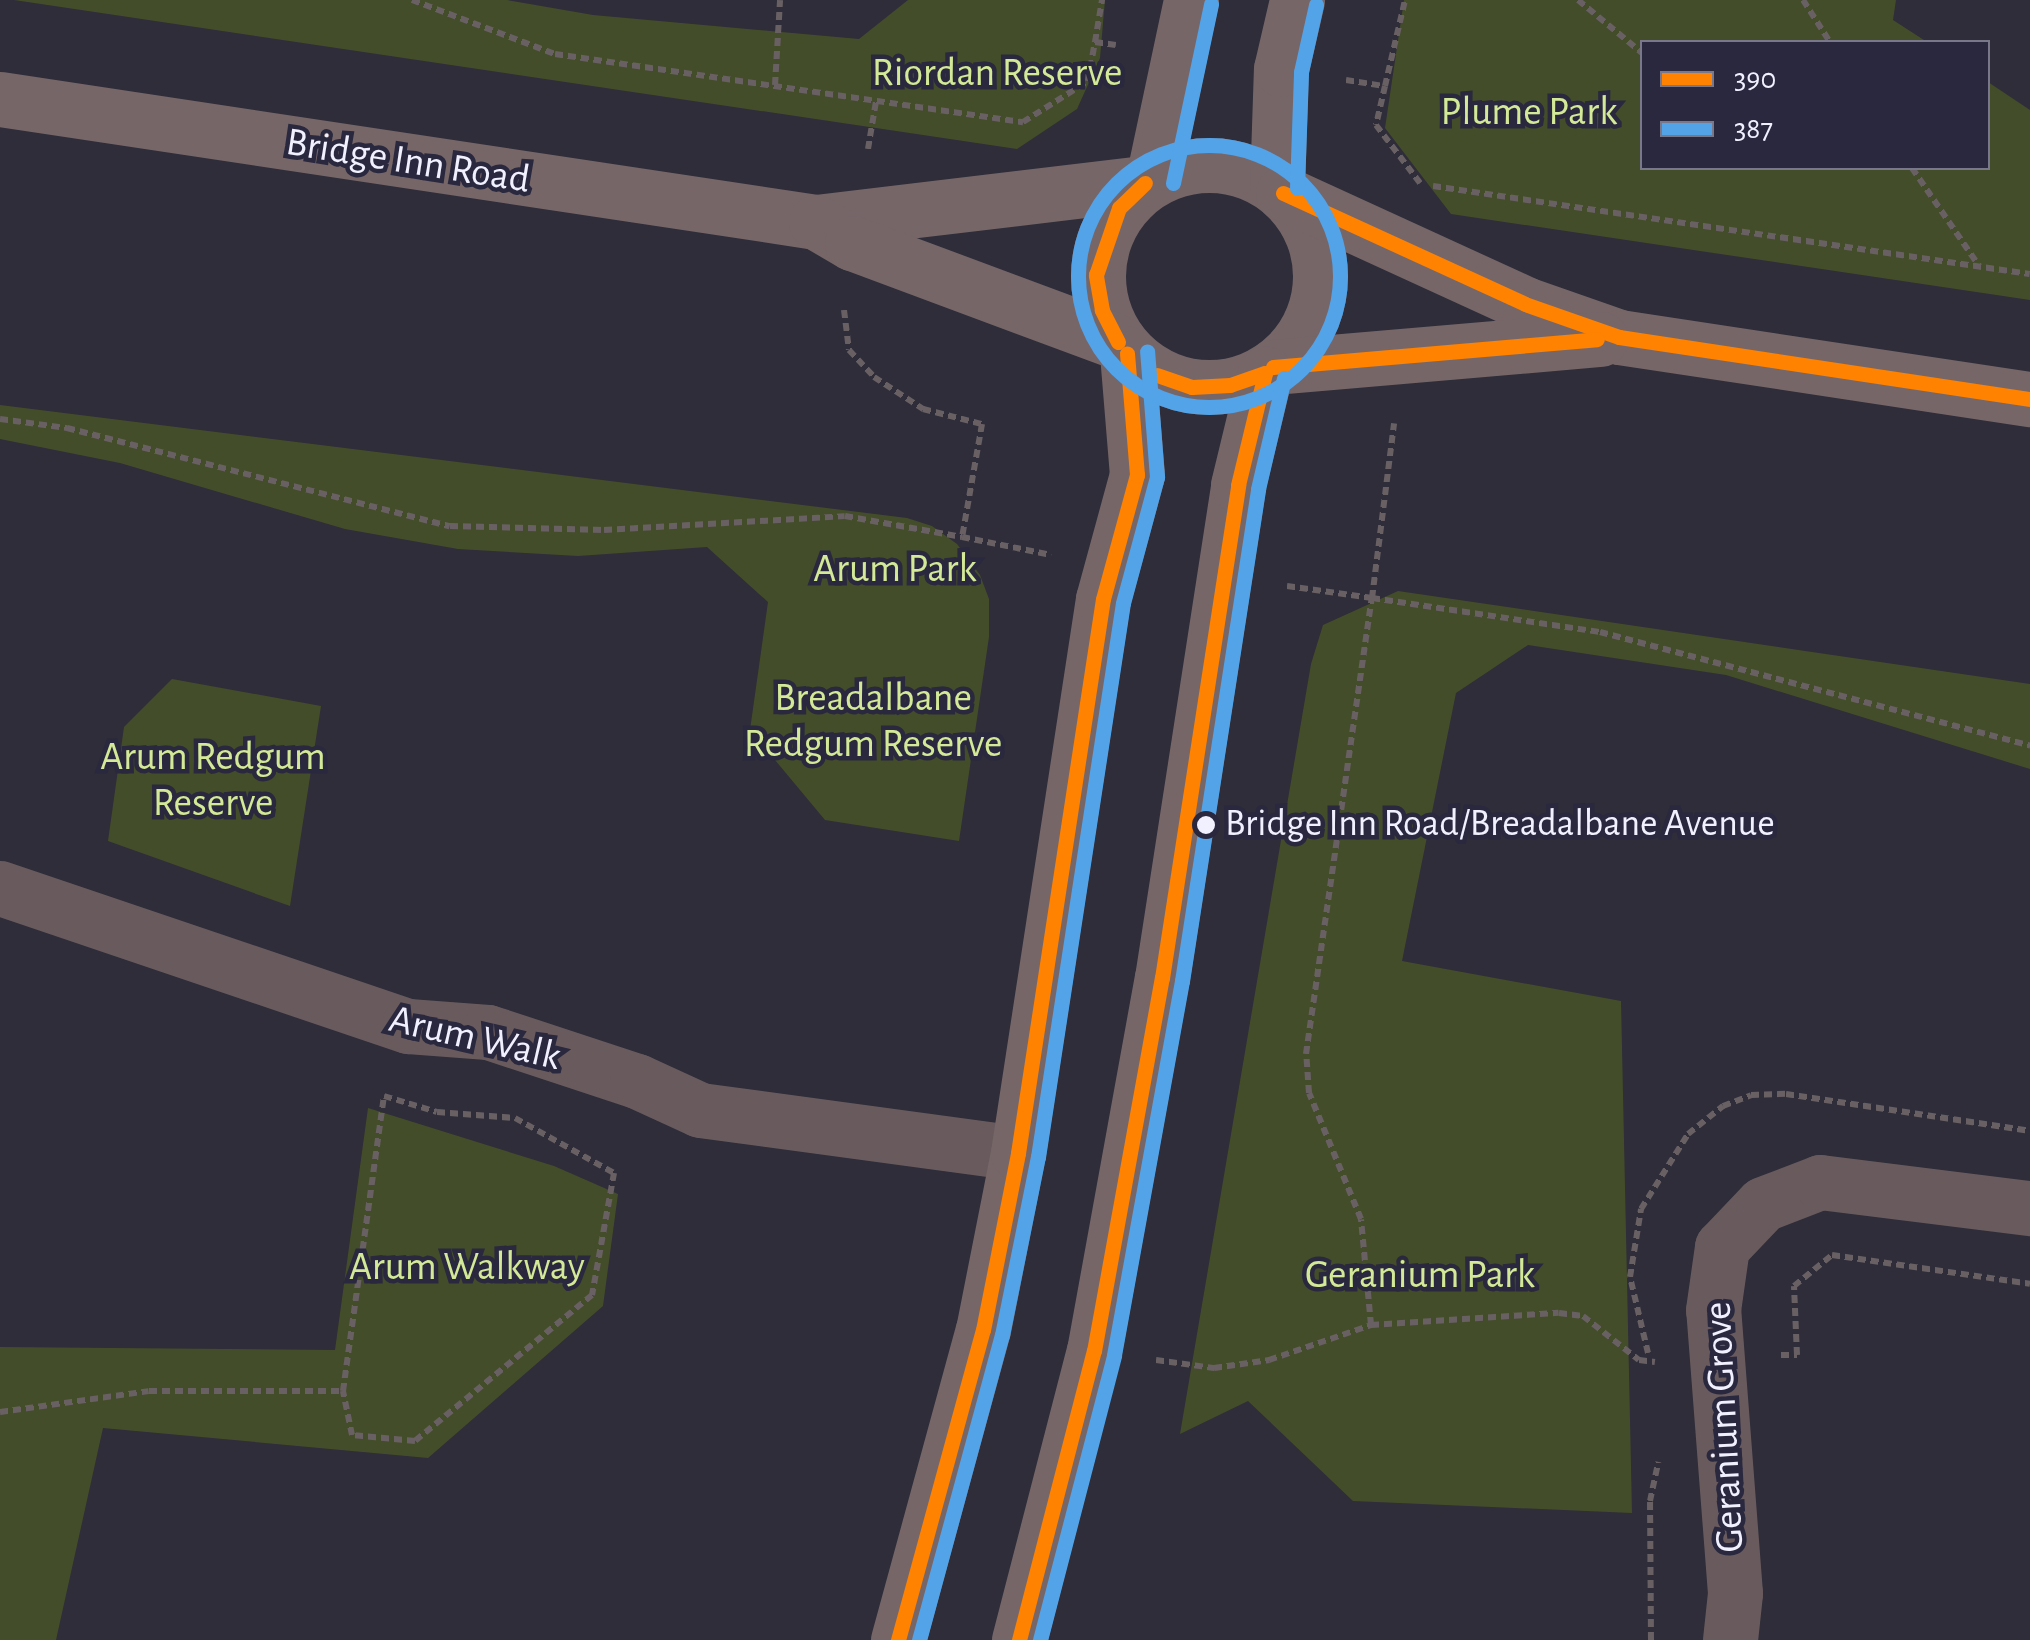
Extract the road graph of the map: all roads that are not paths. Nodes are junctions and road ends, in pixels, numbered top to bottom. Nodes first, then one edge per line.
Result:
1 (1191, 0) edge
2 (1297, 0) edge
3 (0, 99) edge
4 (1149, 181) junction
5 (1280, 190) junction
6 (816, 222) junction
7 (1619, 337) junction
8 (1122, 347) junction
9 (1269, 370) junction
10 (2030, 399) edge
11 (0, 888) edge
12 (1018, 1153) junction
13 (2030, 1208) edge
14 (898, 1640) edge
15 (1019, 1640) edge
16 (1730, 1640) edge

1 - 4 main road
2 - 5 main road
3 - 6 main road, Bridge Inn Road
4 - 5 main road
4 - 6 main road, Bridge Inn Road
4 - 8 main road
5 - 7 main road
5 - 9 main road
6 - 8 main road, Bridge Inn Road
7 - 9 main road
7 - 10 main road
8 - 9 main road
8 - 12 main road
9 - 15 main road
11 - 12 street, Arum Walk
12 - 14 main road
13 - 16 street, Geranium Grove

